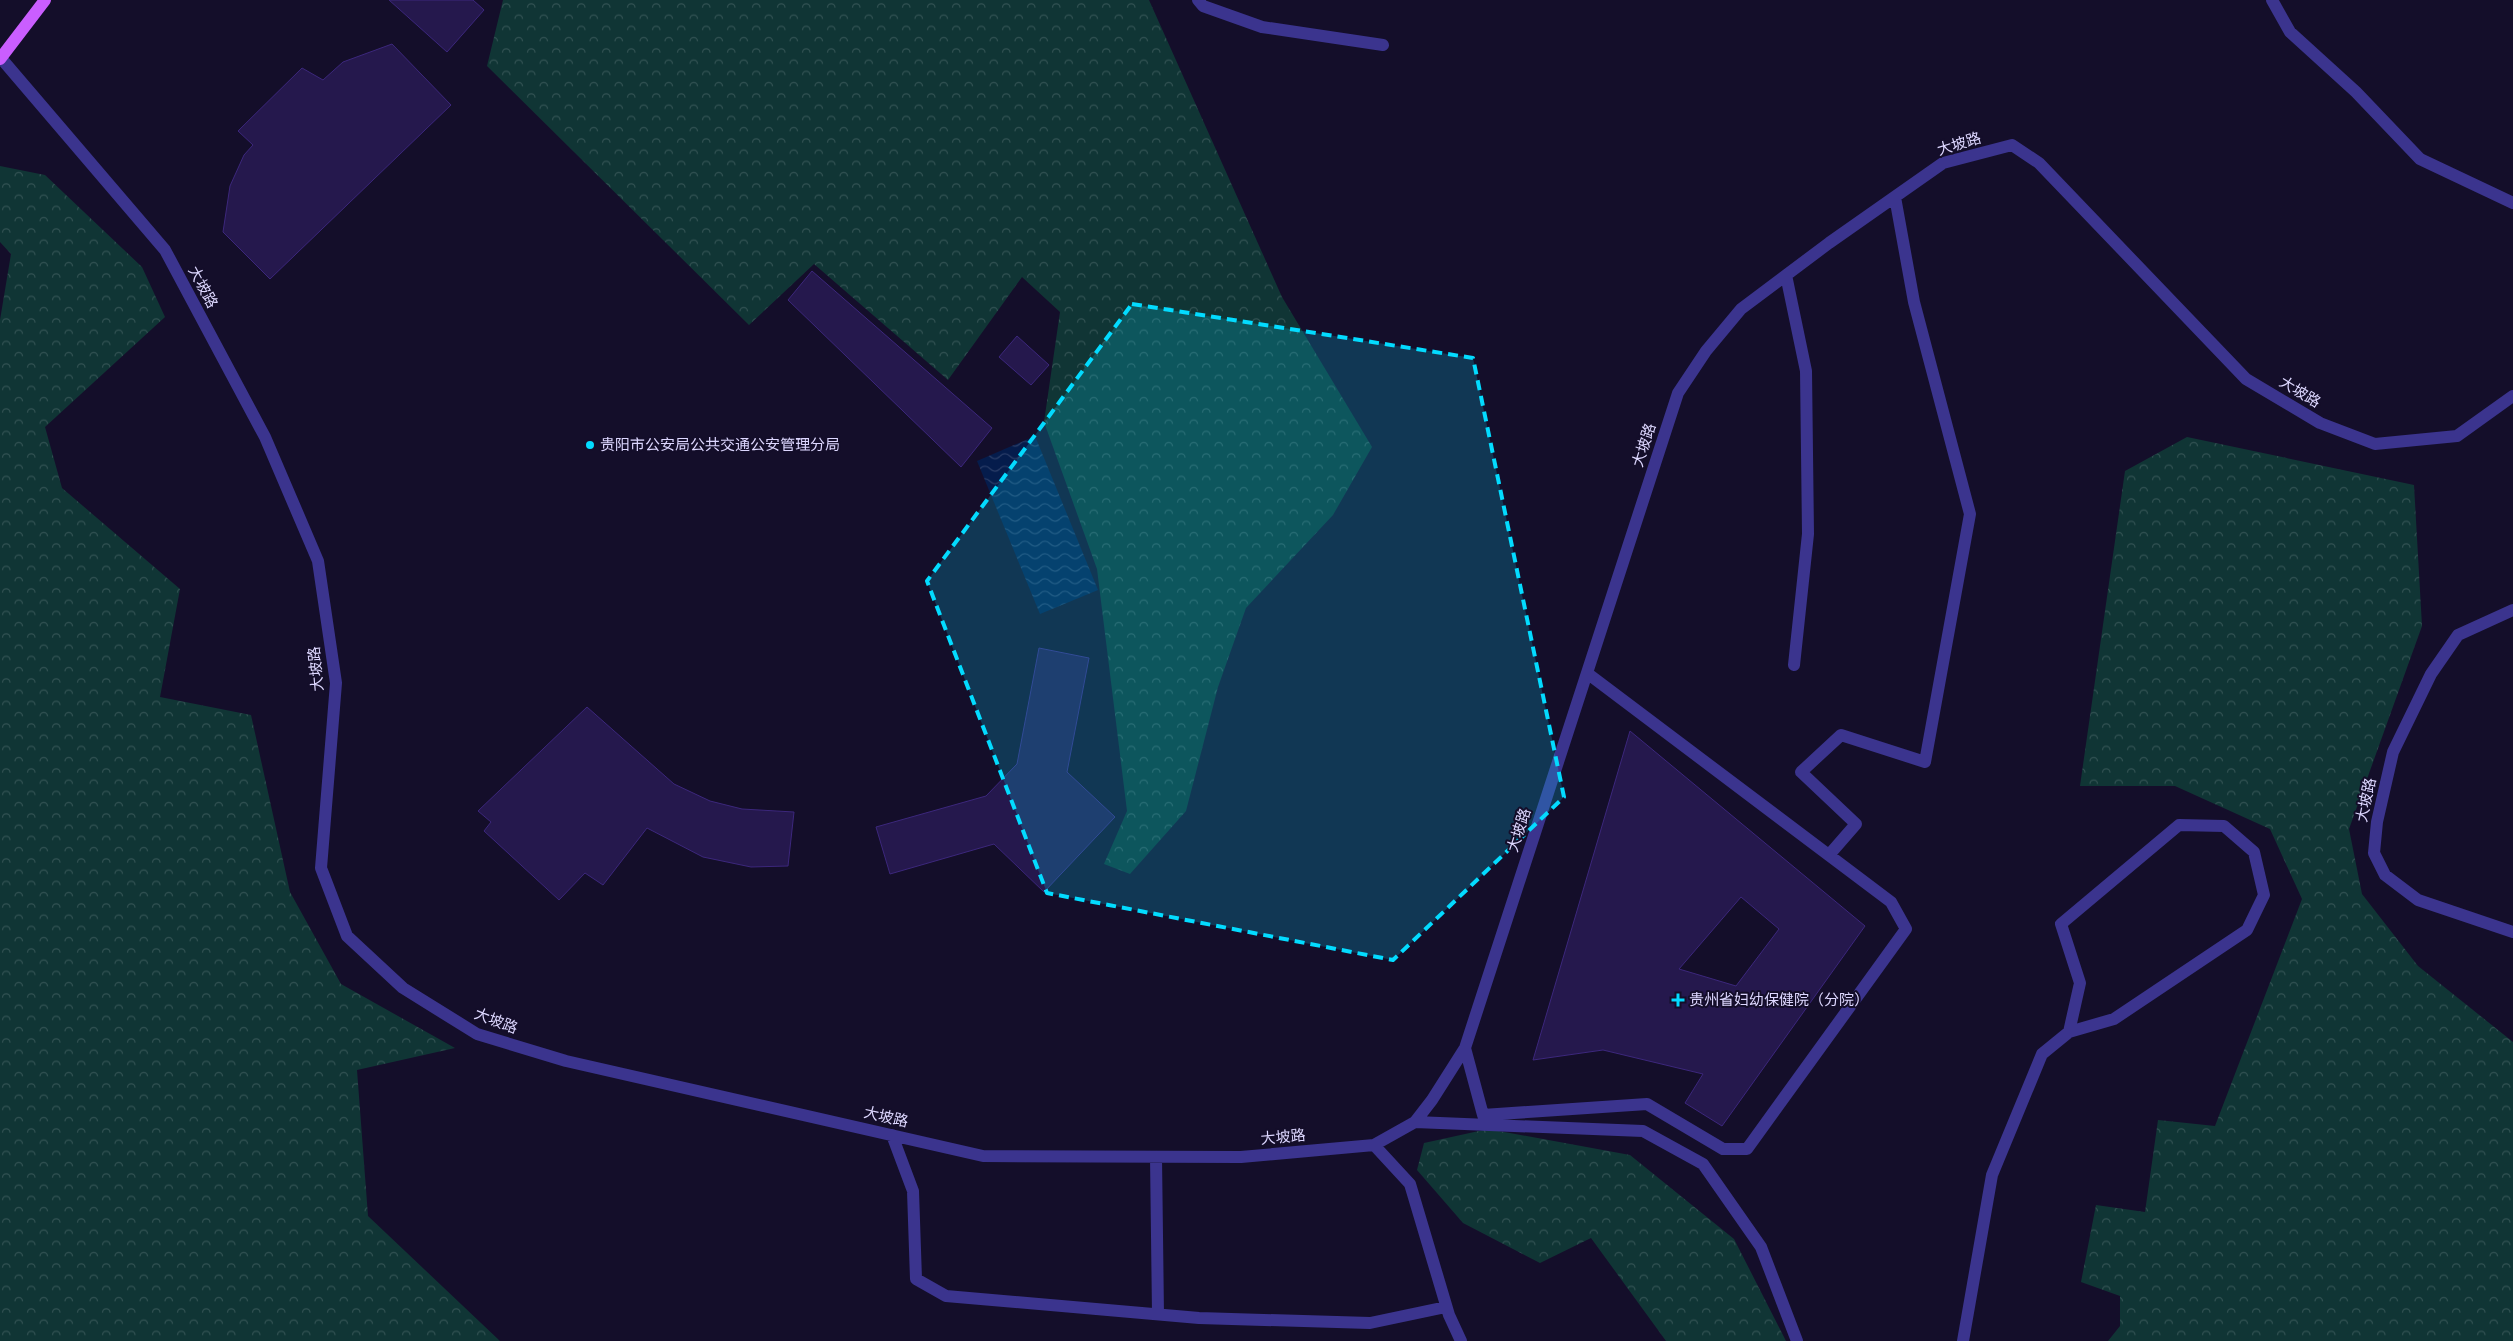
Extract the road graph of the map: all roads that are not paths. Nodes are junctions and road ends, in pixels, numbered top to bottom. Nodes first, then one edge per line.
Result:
1 (45, 0) edge
2 (1198, 0) edge
3 (2272, 0) edge
4 (1384, 45) dead end
5 (0, 58) edge
6 (1895, 197) junction
7 (2513, 203) edge
8 (1786, 275) junction
9 (2513, 396) edge
10 (2513, 610) edge
11 (1794, 665) dead end
12 (1586, 673) junction
13 (1828, 855) junction
14 (2513, 932) edge
15 (2069, 1032) junction
16 (1465, 1048) junction
17 (1415, 1122) junction
18 (892, 1135) junction
19 (1374, 1145) junction
20 (1156, 1157) junction
21 (1446, 1307) junction
22 (1158, 1314) junction
23 (1461, 1341) edge
24 (1796, 1341) edge
25 (1963, 1341) edge

1 - 5 main road
2 - 4 street
3 - 7 street
5 - 18 street, 大坡路
6 - 8 street, 大坡路
6 - 9 street, 大坡路
6 - 13 street
8 - 11 street
8 - 12 street, 大坡路
10 - 14 street, 大坡路
12 - 13 street
12 - 16 street, 大坡路
13 - 16 street
15 - 15 street
15 - 25 street
16 - 17 street, 大坡路
17 - 19 street, 大坡路
17 - 24 street
18 - 20 street, 大坡路
18 - 22 street
19 - 20 street, 大坡路
19 - 21 street
20 - 22 street
21 - 22 street
21 - 23 street

